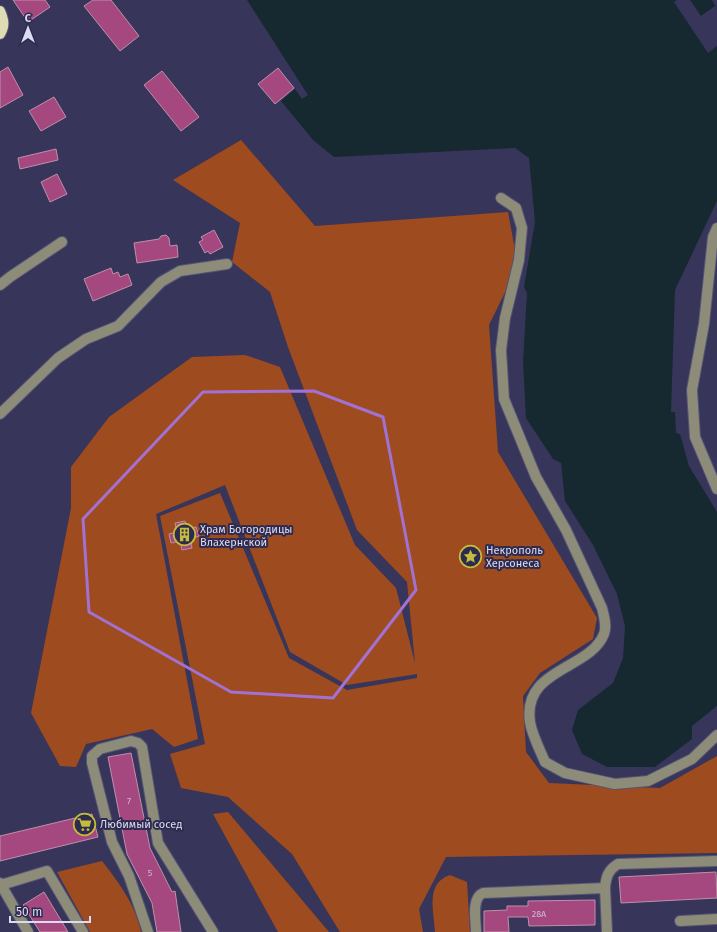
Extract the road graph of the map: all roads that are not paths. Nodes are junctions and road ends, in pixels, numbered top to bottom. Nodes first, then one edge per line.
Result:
1 (0, 11) edge
2 (0, 34) edge
3 (501, 198) dead end
4 (717, 228) edge
5 (62, 242) dead end
6 (228, 264) dead end
7 (0, 286) edge
8 (0, 414) edge
9 (717, 489) edge
10 (717, 735) edge
11 (717, 861) edge
12 (1, 884) edge
13 (605, 888) junction
14 (717, 919) edge
15 (680, 921) dead end
16 (28, 932) edge
17 (83, 932) edge
18 (148, 932) edge
19 (213, 932) edge
20 (476, 932) edge
21 (607, 932) edge

1 - 2 main road
3 - 10 street
4 - 9 street
5 - 7 street
6 - 8 street
11 - 13 street
12 - 16 street
12 - 17 street
13 - 20 street
13 - 21 street
14 - 15 street
18 - 19 street

